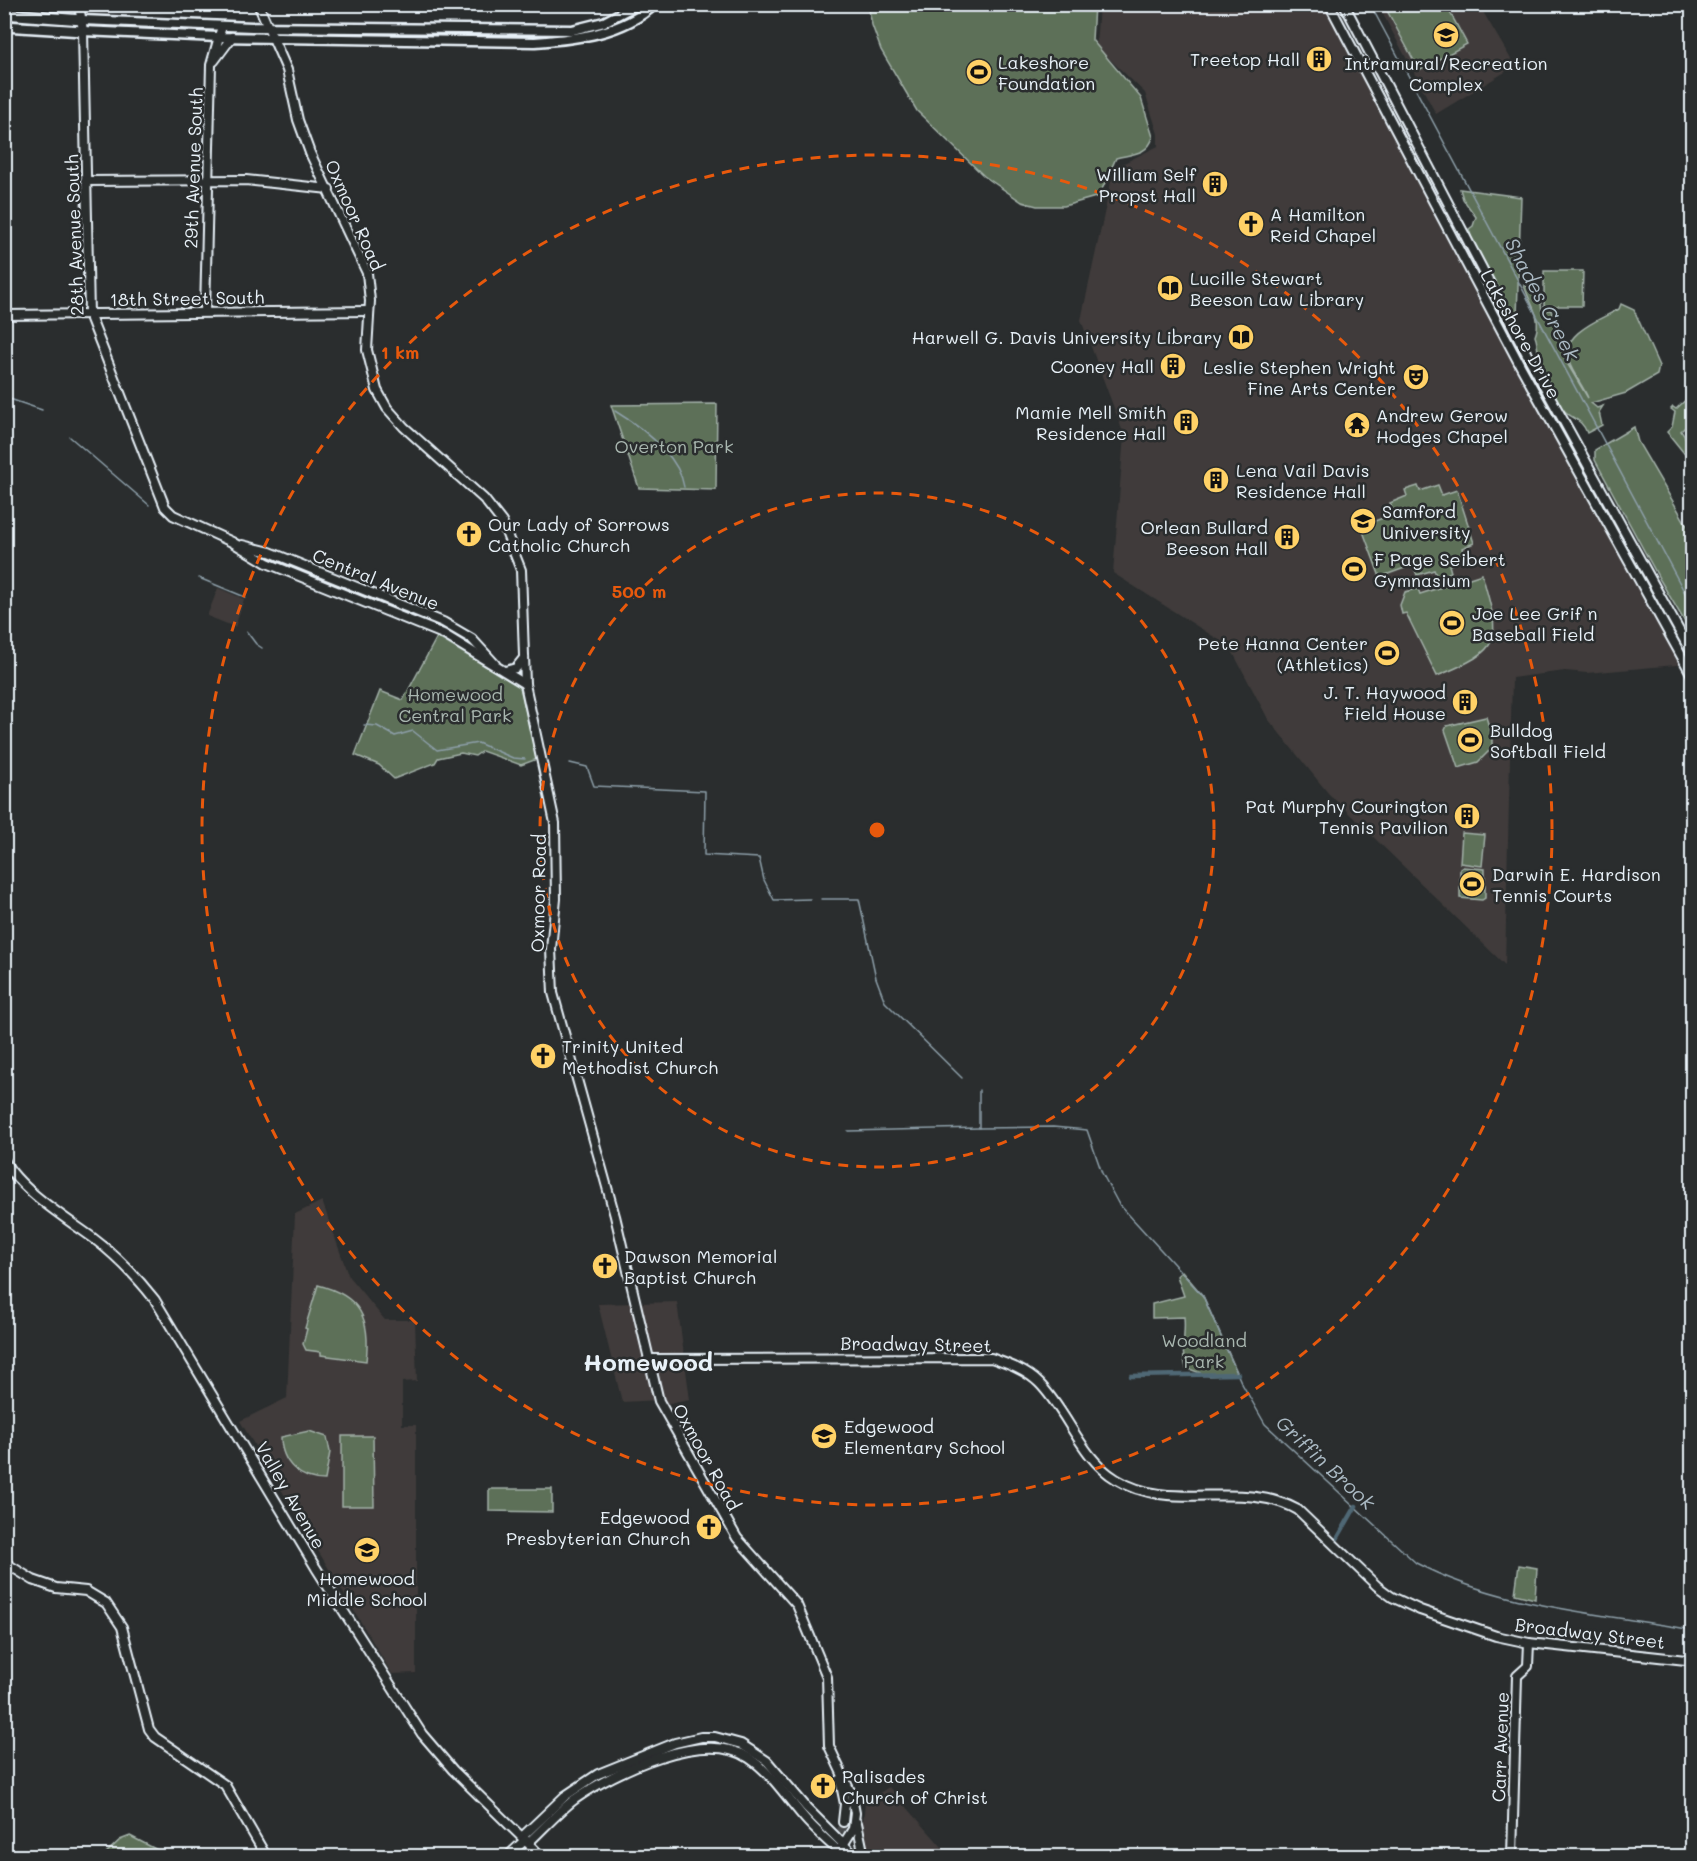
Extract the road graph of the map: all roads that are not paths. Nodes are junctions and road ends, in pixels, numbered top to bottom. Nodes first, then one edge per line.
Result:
1 (79, 4) edge
2 (638, 4) edge
3 (655, 4) edge
4 (1329, 4) edge
5 (1344, 4) edge
6 (258, 5) edge
7 (4, 14) edge
8 (82, 20) junction
9 (4, 26) edge
10 (222, 26) junction
11 (252, 27) junction
12 (269, 27) junction
13 (83, 31) junction
14 (218, 37) junction
15 (232, 37) junction
16 (274, 38) junction
17 (212, 64) junction
18 (86, 181) junction
19 (207, 181) junction
20 (329, 189) junction
21 (369, 311) junction
22 (205, 312) junction
23 (88, 314) junction
24 (4, 315) edge
25 (165, 507) joint
26 (1692, 654) edge
27 (525, 656) junction
28 (505, 671) junction
29 (1692, 675) edge
30 (525, 684) junction
31 (4, 1160) edge
32 (648, 1359) junction
33 (4, 1562) edge
34 (1529, 1643) junction
35 (1692, 1658) edge
36 (832, 1756) junction
37 (855, 1813) junction
38 (843, 1822) tunnel mouth
39 (525, 1840) junction
40 (841, 1853) edge
41 (266, 1857) edge
42 (508, 1857) edge
43 (541, 1857) edge
44 (855, 1857) edge
45 (864, 1857) edge
46 (1512, 1857) edge

1 - 8 main road, 28th Avenue South
2 - 12 main road
3 - 16 main road
4 - 29 main road, Lakeshore Drive
5 - 26 main road, Lakeshore Drive
6 - 11 main road
6 - 12 main road, Oxmoor Road
7 - 8 highway
8 - 10 main road
8 - 13 main road, 28th Avenue South
9 - 13 highway
10 - 11 main road
10 - 14 main road, 29th Avenue South
11 - 12 main road
12 - 16 main road, Oxmoor Road
13 - 14 main road
13 - 18 main road, 28th Avenue South
14 - 15 main road
14 - 17 main road, 29th Avenue South
15 - 16 main road
15 - 17 main road
16 - 20 main road, Oxmoor Road
17 - 19 main road, 29th Avenue South
18 - 19 main road
18 - 23 main road, 28th Avenue South
19 - 20 main road
19 - 22 main road, 29th Avenue South
20 - 21 main road, Oxmoor Road
21 - 22 main road, 18th Street South
21 - 27 main road, Oxmoor Road
22 - 23 main road, 18th Street South
23 - 24 main road, 18th Street South
23 - 25 main road, 28th Avenue South
25 - 28 main road, Central Avenue
27 - 28 main road
27 - 30 main road, Oxmoor Road
28 - 30 main road, Central Avenue
30 - 32 main road, Oxmoor Road
31 - 39 main road, Valley Avenue
32 - 34 main road, Broadway Street
32 - 36 main road, Oxmoor Road
33 - 41 main road
34 - 35 main road, Broadway Street
34 - 46 main road, Carr Avenue
36 - 37 main road
36 - 38 main road
37 - 40 main road
37 - 45 main road
39 - 40 main road
39 - 42 main road
39 - 43 main road, Valley Avenue
40 - 44 main road

